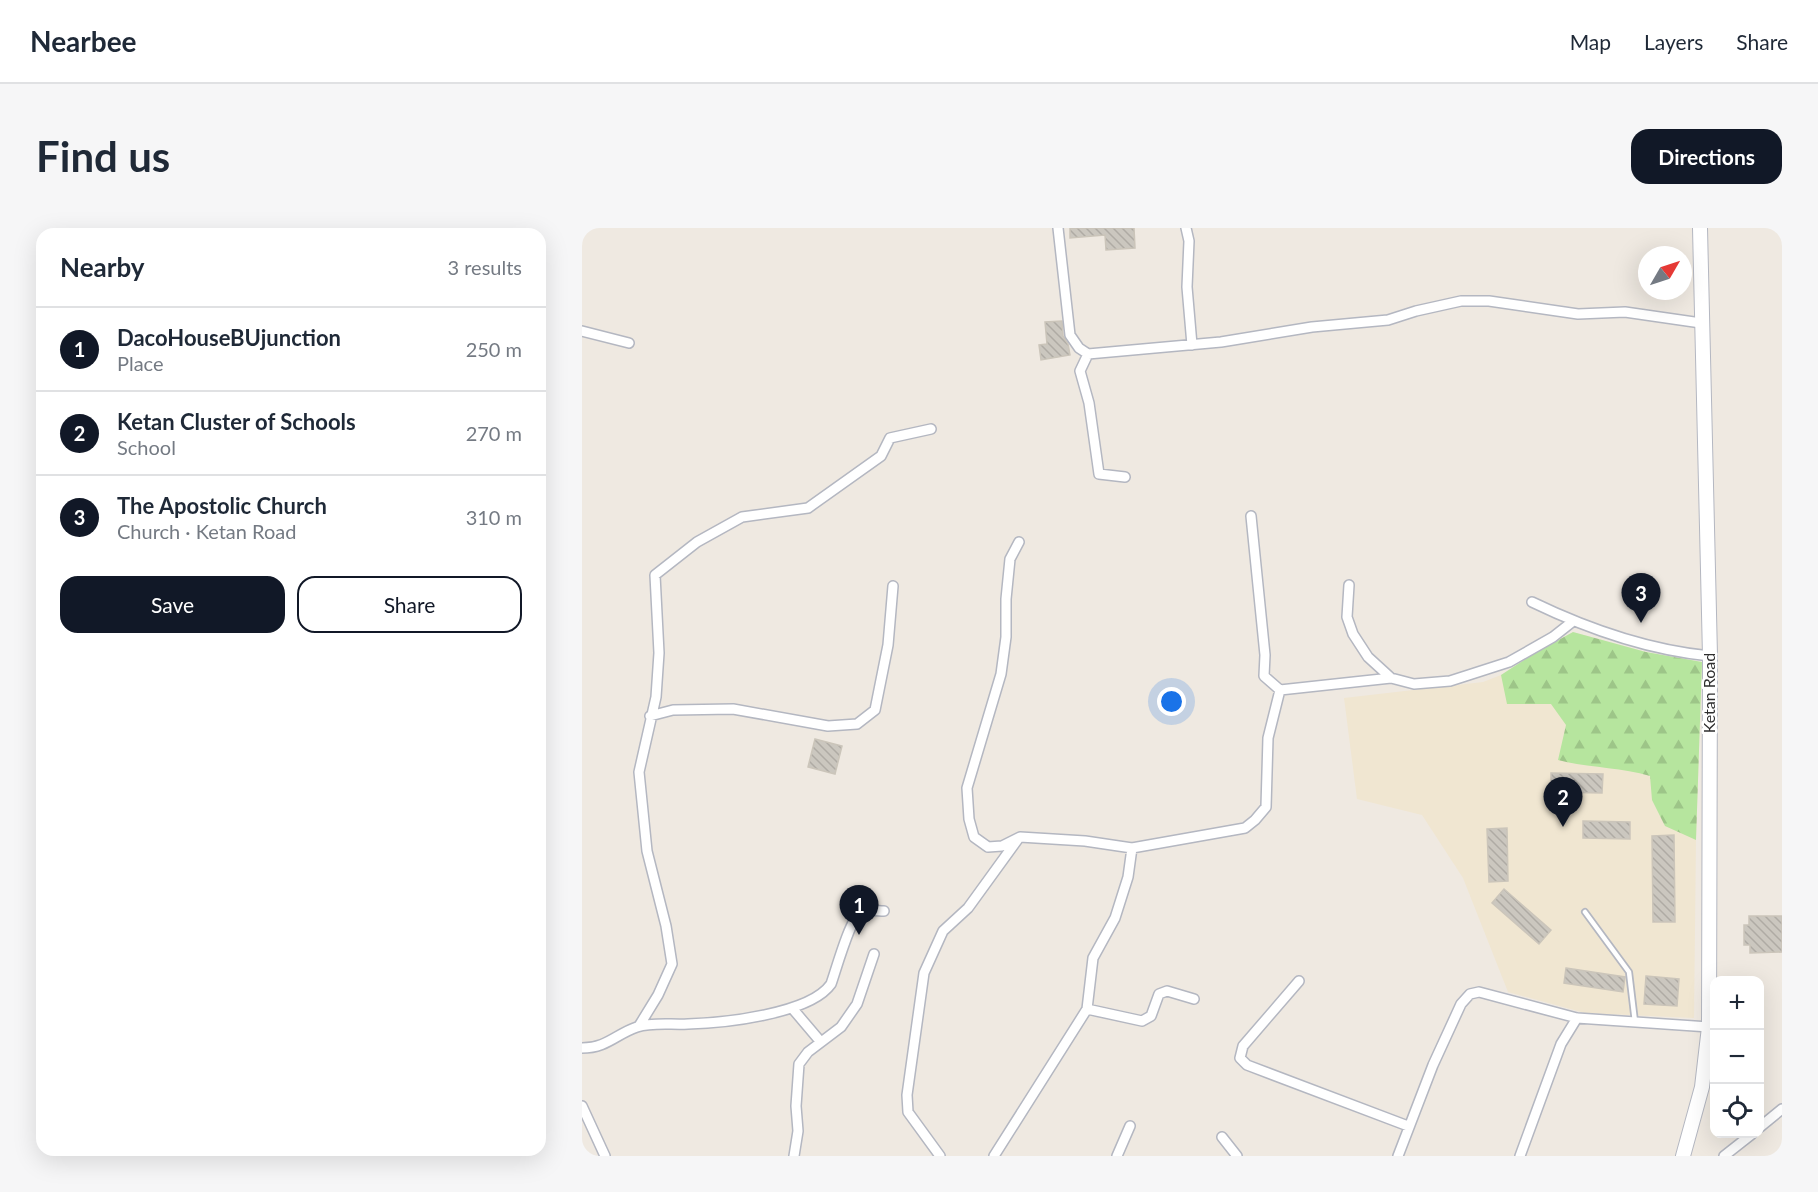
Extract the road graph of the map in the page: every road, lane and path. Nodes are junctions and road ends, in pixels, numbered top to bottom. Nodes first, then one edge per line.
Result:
1 (1058, 228) edge
2 (1186, 228) edge
3 (1700, 228) edge
4 (1701, 323) junction
5 (582, 331) edge
6 (629, 343) dead end
7 (1192, 345) junction
8 (1088, 354) junction
9 (931, 429) dead end
10 (1125, 477) dead end
11 (1251, 516) dead end
12 (1019, 542) dead end
13 (1349, 585) dead end
14 (893, 586) dead end
15 (1532, 602) dead end
16 (1572, 622) junction
17 (1710, 656) junction
18 (1391, 678) junction
19 (1280, 690) junction
20 (650, 716) junction
21 (1020, 837) junction
22 (1132, 848) junction
23 (884, 911) dead end
24 (1585, 912) dead end
25 (874, 954) dead end
26 (1299, 981) dead end
27 (1194, 999) dead end
28 (792, 1008) junction
29 (1087, 1009) junction
30 (1577, 1018) junction
31 (1635, 1022) junction
32 (639, 1026) junction
33 (1709, 1027) junction
34 (820, 1041) junction
35 (582, 1048) edge
36 (582, 1106) edge
37 (1782, 1109) edge
38 (1764, 1124) edge
39 (1408, 1125) junction
40 (1130, 1126) dead end
41 (1222, 1137) dead end
42 (1747, 1138) edge
43 (605, 1156) edge
44 (794, 1156) edge
45 (940, 1156) edge
46 (994, 1156) edge
47 (1117, 1156) edge
48 (1236, 1156) edge
49 (1398, 1156) edge
50 (1520, 1156) edge
51 (1683, 1156) edge
52 (1724, 1156) edge

1 - 8 street
2 - 7 street
3 - 4 street, Ketan Road
4 - 7 street
4 - 17 street, Ketan Road
5 - 6 street
7 - 8 street
8 - 10 street
9 - 20 street
11 - 19 street
12 - 21 street
13 - 18 street
14 - 20 street
15 - 16 street
16 - 17 street
16 - 18 street
17 - 33 street, Ketan Road
18 - 19 street
19 - 22 street
20 - 32 street
21 - 22 street
21 - 45 street
22 - 29 street
23 - 28 street
24 - 31 lane
25 - 34 street
26 - 39 street
27 - 29 street
28 - 32 street
28 - 34 street
29 - 46 street
30 - 31 street
30 - 39 street
30 - 50 street
31 - 33 street
32 - 35 street
33 - 51 street, Ketan Road
34 - 44 street
36 - 43 street
37 - 38 street
39 - 49 street
40 - 47 street
41 - 48 street
42 - 52 street

